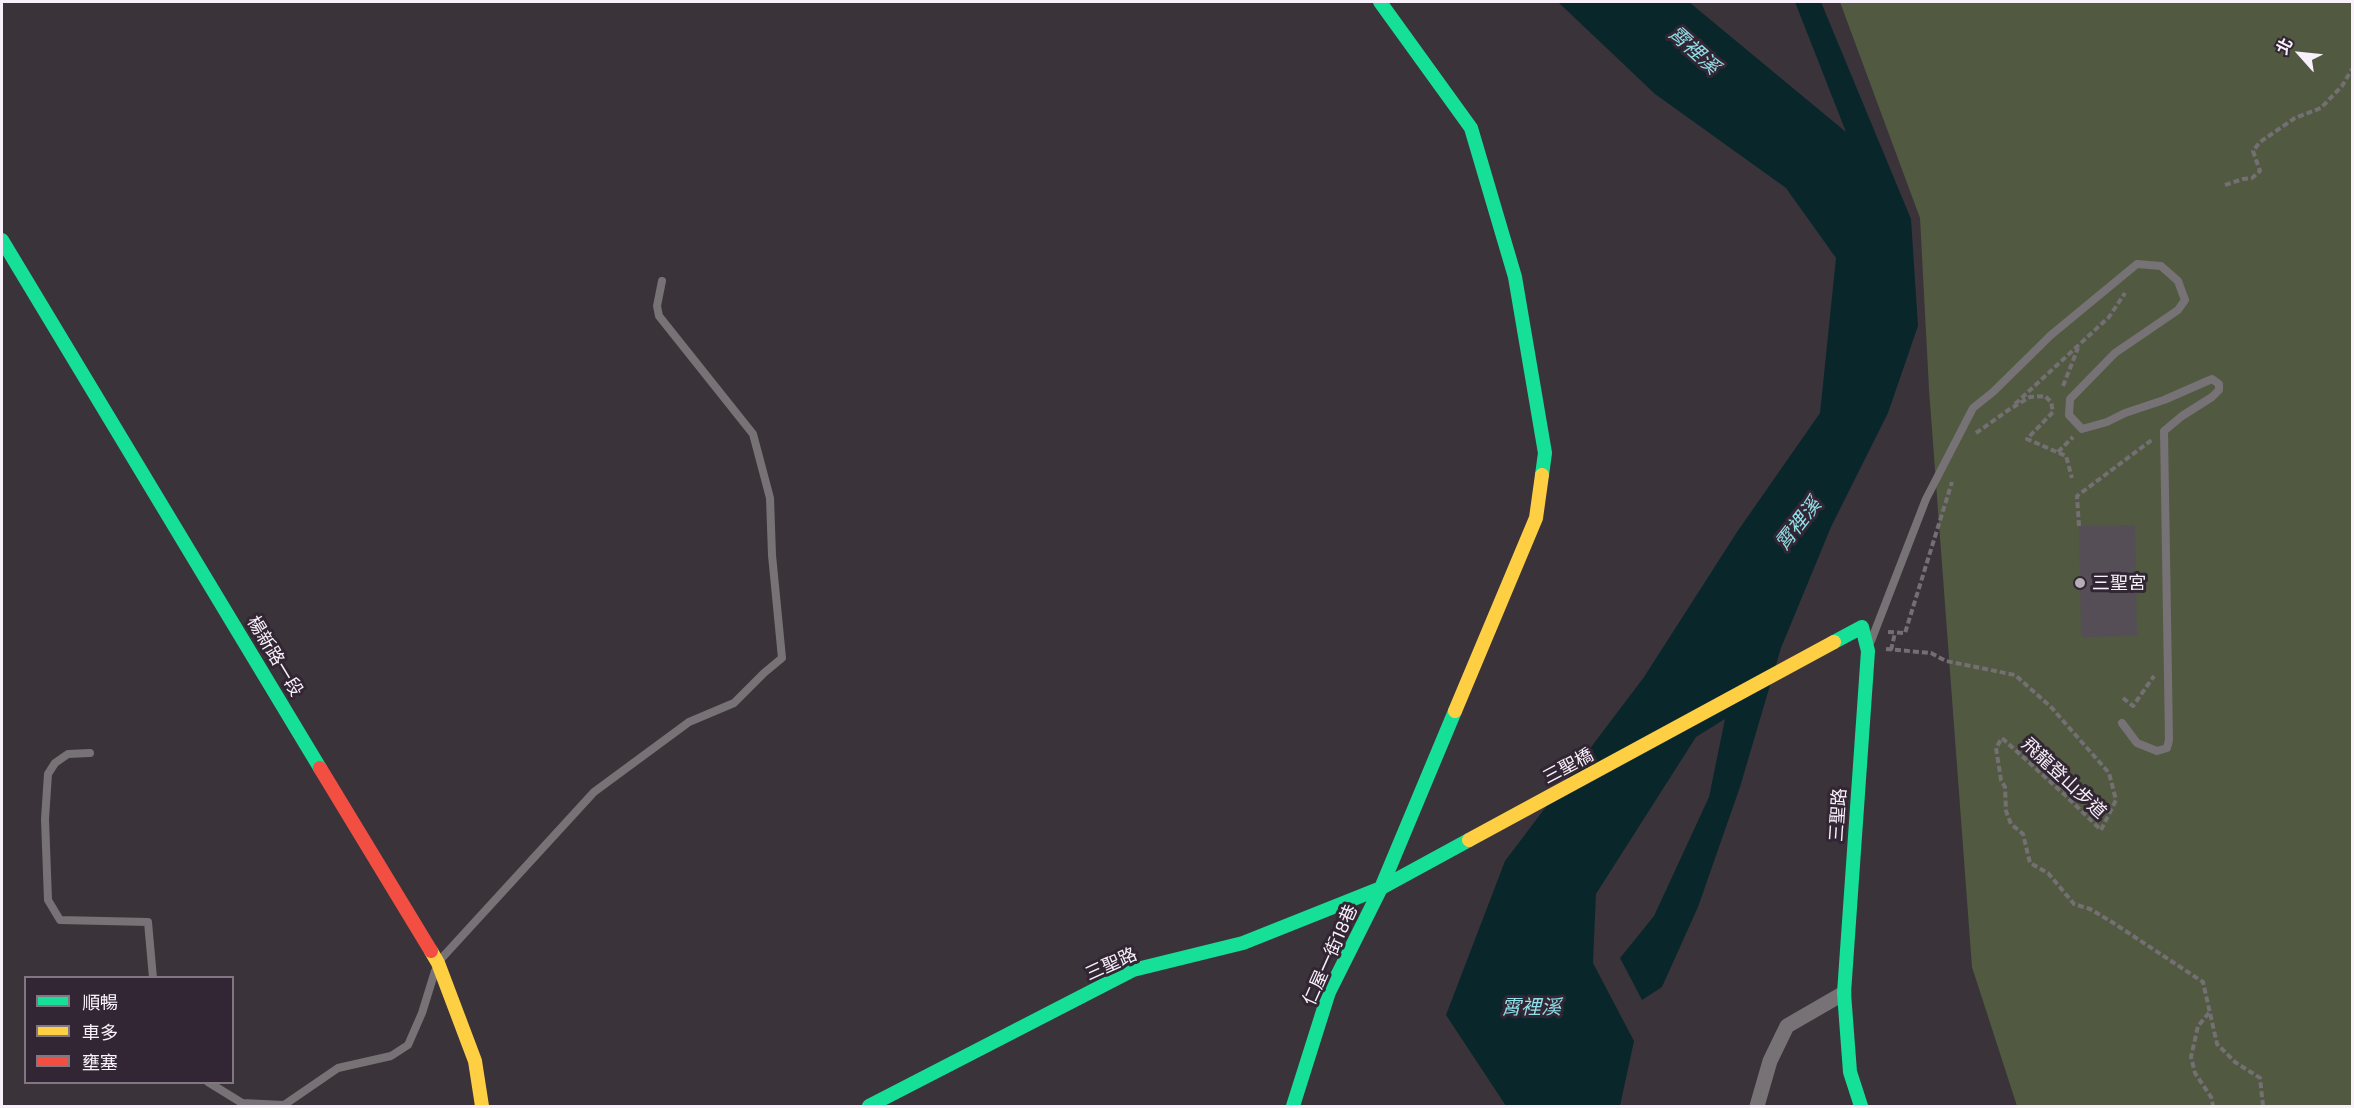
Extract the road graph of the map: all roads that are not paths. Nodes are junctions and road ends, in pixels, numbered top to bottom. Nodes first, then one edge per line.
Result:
1 (1380, 2) edge
2 (2, 240) edge
3 (662, 281) dead end
4 (1868, 651) junction
5 (2122, 723) dead end
6 (90, 753) dead end
7 (1381, 888) junction
8 (438, 963) junction
9 (153, 976) edge
10 (1844, 993) junction
11 (210, 1084) edge
12 (482, 1107) edge
13 (869, 1107) edge
14 (1293, 1107) edge
15 (1757, 1107) edge
16 (1861, 1107) edge

1 - 7 street, 仁屋一街18巷
2 - 8 street, 楊新路一段
3 - 8 lane
4 - 5 lane
4 - 7 street, 三聖橋
4 - 10 street, 三聖路
6 - 9 lane
7 - 13 street, 三聖路
7 - 14 street, 仁屋一街18巷
8 - 11 lane
8 - 12 street, 楊新路一段
10 - 15 street
10 - 16 street, 三聖路

